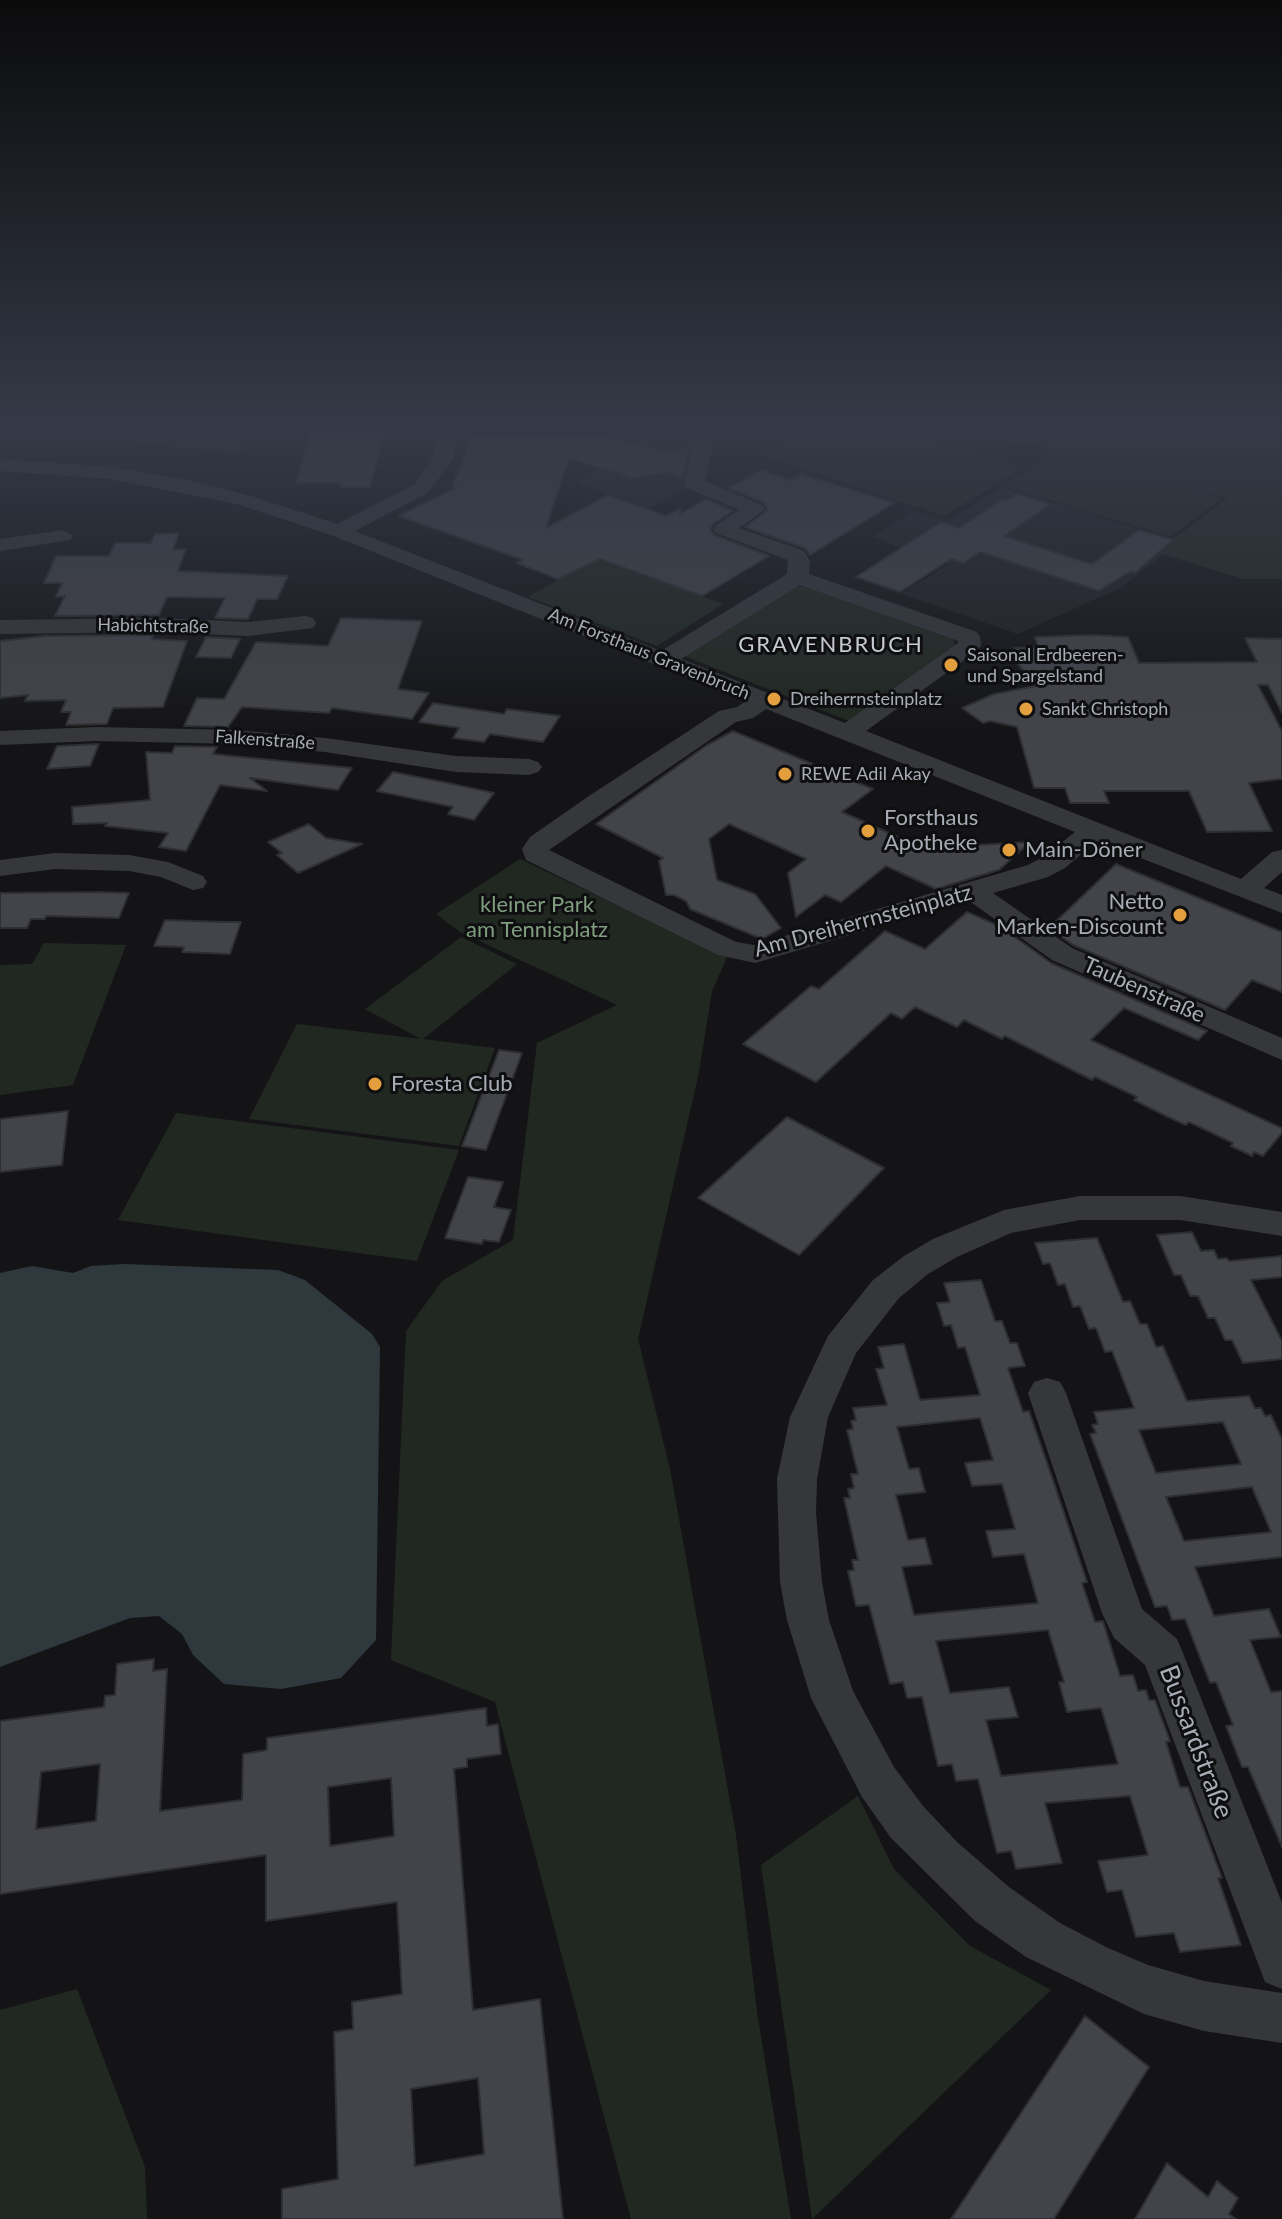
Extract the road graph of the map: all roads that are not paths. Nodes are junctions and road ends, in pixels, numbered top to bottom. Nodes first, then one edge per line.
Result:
1 (328, 528) edge
2 (345, 528) edge
3 (725, 528) edge
4 (338, 531) junction
5 (63, 536) dead end
6 (0, 545) edge
7 (798, 577) junction
8 (305, 623) dead end
9 (0, 627) edge
10 (664, 659) junction
11 (764, 700) junction
12 (848, 733) junction
13 (0, 738) edge
14 (529, 767) dead end
15 (1093, 831) junction
16 (1282, 858) edge
17 (0, 868) edge
18 (193, 882) dead end
19 (1245, 890) junction
20 (973, 891) junction
21 (1282, 905) edge
22 (1282, 1050) edge
23 (1282, 1224) edge
24 (1047, 1393) dead end
25 (1282, 1965) edge
26 (1282, 2018) edge

1 - 4 street, Am Forsthaus Gravenbruch
2 - 4 street
3 - 7 street
4 - 10 street, Am Forsthaus Gravenbruch
5 - 6 street
7 - 10 street
7 - 12 street
8 - 9 street, Habichtstraße
10 - 11 street, Am Forsthaus Gravenbruch
11 - 12 street, Am Forsthaus Gravenbruch
11 - 20 street, Am Dreiherrnsteinplatz
12 - 15 street, Am Forsthaus Gravenbruch
13 - 14 street, Falkenstraße
15 - 19 street, Am Forsthaus Gravenbruch
15 - 20 street, Am Dreiherrnsteinplatz
16 - 19 street
17 - 18 street
19 - 21 street, Am Forsthaus Gravenbruch
20 - 22 street, Taubenstraße
23 - 26 street
24 - 25 street, Bussardstraße

